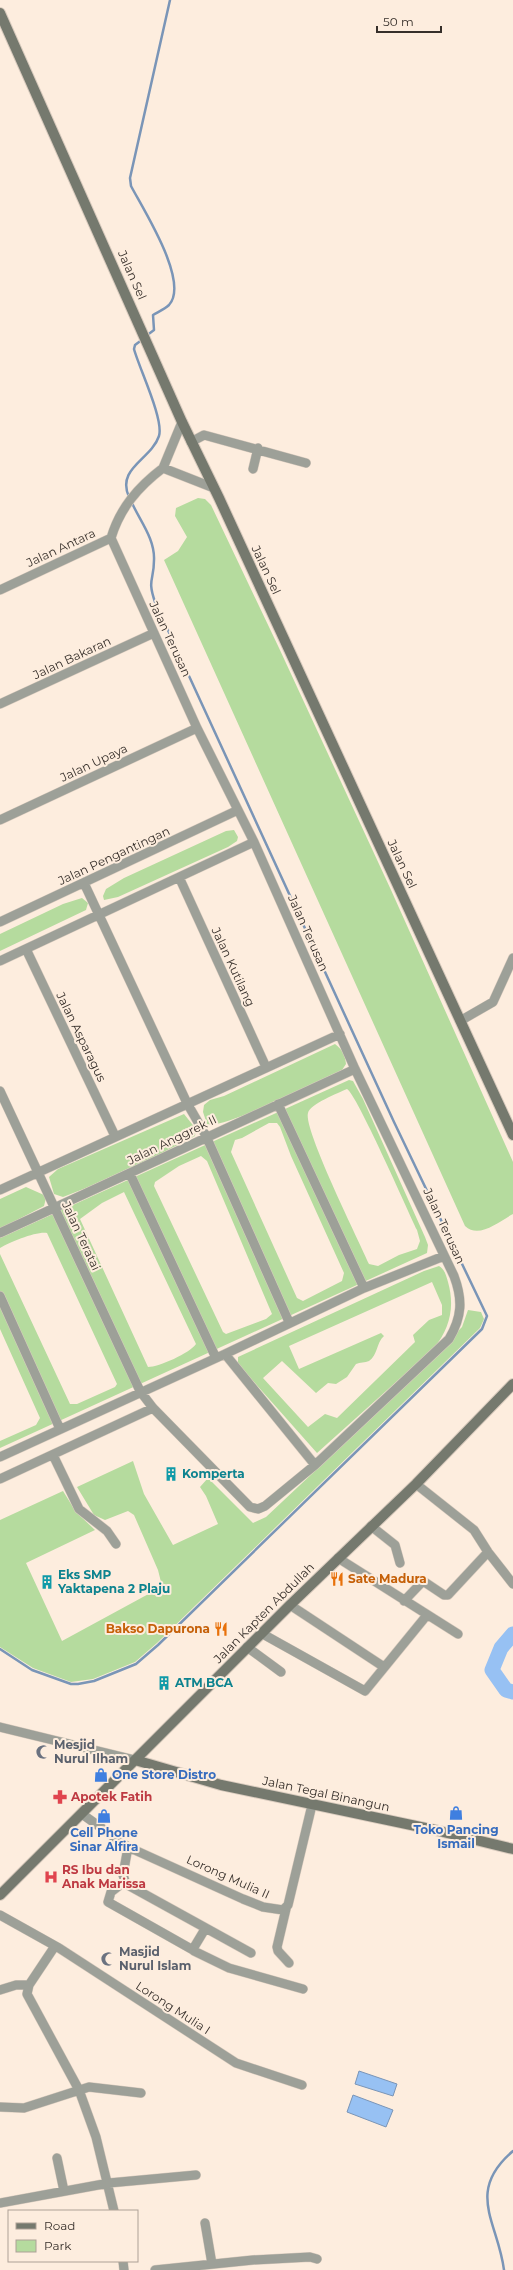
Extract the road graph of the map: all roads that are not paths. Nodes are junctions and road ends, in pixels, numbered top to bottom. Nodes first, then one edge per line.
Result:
1 (0, 14) edge
2 (182, 422) junction
3 (191, 442) junction
4 (258, 448) junction
5 (306, 463) dead end
6 (163, 468) junction
7 (253, 469) dead end
8 (214, 488) junction
9 (111, 538) junction
10 (0, 590) edge
11 (154, 633) junction
12 (0, 704) edge
13 (198, 728) junction
14 (238, 810) junction
15 (0, 820) edge
16 (254, 842) junction
17 (179, 877) junction
18 (84, 883) junction
19 (100, 914) junction
20 (0, 922) edge
21 (26, 949) junction
22 (513, 958) edge
23 (0, 961) edge
24 (460, 1021) junction
25 (340, 1034) junction
26 (266, 1068) junction
27 (355, 1069) junction
28 (0, 1091) edge
29 (187, 1103) junction
30 (278, 1104) junction
31 (513, 1135) edge
32 (115, 1136) junction
33 (206, 1136) junction
34 (38, 1172) junction
35 (130, 1174) junction
36 (0, 1190) edge
37 (54, 1208) junction
38 (0, 1233) edge
39 (444, 1256) junction
40 (364, 1288) junction
41 (0, 1296) edge
42 (289, 1322) junction
43 (220, 1356) junction
44 (513, 1384) edge
45 (140, 1391) junction
46 (153, 1408) junction
47 (60, 1429) junction
48 (53, 1455) junction
49 (0, 1457) edge
50 (315, 1465) junction
51 (0, 1478) edge
52 (416, 1484) junction
53 (371, 1526) junction
54 (116, 1544) dead end
55 (488, 1552) junction
56 (338, 1558) junction
57 (400, 1563) dead end
58 (513, 1584) edge
59 (404, 1601) junction
60 (290, 1605) junction
61 (428, 1616) junction
62 (261, 1633) junction
63 (458, 1634) dead end
64 (247, 1647) junction
65 (384, 1667) junction
66 (281, 1672) dead end
67 (0, 1727) edge
68 (135, 1760) junction
69 (312, 1805) junction
70 (82, 1814) junction
71 (128, 1847) junction
72 (513, 1849) edge
73 (124, 1882) junction
74 (0, 1895) edge
75 (286, 1909) junction
76 (0, 1915) edge
77 (205, 1929) junction
78 (55, 1946) junction
79 (193, 1950) junction
80 (251, 1953) dead end
81 (289, 1963) dead end
82 (29, 1985) junction
83 (302, 1988) dead end
84 (0, 1990) edge
85 (302, 2085) dead end
86 (79, 2090) junction
87 (140, 2093) dead end
88 (0, 2107) edge
89 (57, 2158) dead end
90 (196, 2175) dead end
91 (109, 2183) junction
92 (64, 2191) junction
93 (0, 2203) edge
94 (114, 2210) edge
95 (205, 2222) dead end
96 (317, 2259) dead end
97 (212, 2264) junction
98 (155, 2270) edge

1 - 2 street, Jalan Sel
2 - 3 street, Jalan Sel
2 - 6 street
3 - 4 street
3 - 8 street, Jalan Sel
4 - 5 street
4 - 7 street
6 - 8 street
6 - 9 street, Jalan Antara
8 - 24 street, Jalan Sel
9 - 10 street, Jalan Antara
9 - 11 street, Jalan Terusan
11 - 12 street, Jalan Bakaran
11 - 13 street, Jalan Terusan
13 - 14 street, Jalan Terusan
13 - 15 street, Jalan Upaya
14 - 16 street, Jalan Terusan
14 - 18 street, Jalan Pengantingan
16 - 17 street
16 - 25 street, Jalan Terusan
17 - 19 street
17 - 26 street, Jalan Kutilang
18 - 19 street
18 - 20 street, Jalan Pengantingan
19 - 21 street
19 - 29 street
21 - 23 street
21 - 32 street, Jalan Asparagus
22 - 24 street
24 - 31 street, Jalan Sel
25 - 26 street
25 - 27 street, Jalan Terusan
26 - 29 street
27 - 30 street, Jalan Anggrek II
27 - 39 street, Jalan Terusan
28 - 34 street, Jalan Teratai
29 - 32 street
29 - 33 street
30 - 33 street, Jalan Anggrek II
30 - 40 street
32 - 34 street
33 - 35 street, Jalan Anggrek II
33 - 42 street
34 - 36 street
34 - 37 street, Jalan Teratai
35 - 37 street, Jalan Anggrek II
35 - 43 street
37 - 38 street, Jalan Anggrek II
37 - 45 street, Jalan Teratai
39 - 40 street
39 - 50 street, Jalan Terusan
40 - 42 street
41 - 47 street
42 - 43 street
43 - 45 street
43 - 50 street
44 - 52 street, Jalan Kapten Abdullah
45 - 46 street, Jalan Teratai
45 - 47 street
46 - 48 street
46 - 50 street, Jalan Teratai
47 - 49 street
48 - 51 street
48 - 54 street
52 - 53 street, Jalan Kapten Abdullah
52 - 55 street
53 - 56 street, Jalan Kapten Abdullah
53 - 57 street
55 - 58 street
55 - 59 street
56 - 59 street
56 - 60 street, Jalan Kapten Abdullah
59 - 61 street
60 - 62 street, Jalan Kapten Abdullah
60 - 65 street
61 - 63 street
61 - 65 street
62 - 64 street, Jalan Kapten Abdullah
62 - 65 street
64 - 66 street
64 - 68 street, Jalan Kapten Abdullah
67 - 68 street
68 - 69 street, Jalan Tegal Binangun
68 - 70 street, Jalan Kapten Abdullah
69 - 72 street, Jalan Tegal Binangun
69 - 75 street
70 - 71 street, Lorong Mulia II
70 - 74 street, Jalan Kapten Abdullah
71 - 73 street
71 - 75 street, Lorong Mulia II
73 - 77 street
73 - 79 street
75 - 81 street
76 - 78 street, Lorong Mulia I
77 - 79 street
77 - 80 street
78 - 82 street
78 - 85 street, Lorong Mulia I
79 - 83 street
82 - 84 street
82 - 86 street
86 - 87 street
86 - 88 street
86 - 91 street
89 - 92 street
90 - 91 street
91 - 92 street
91 - 94 street
92 - 93 street
95 - 97 street
96 - 97 street
97 - 98 street

